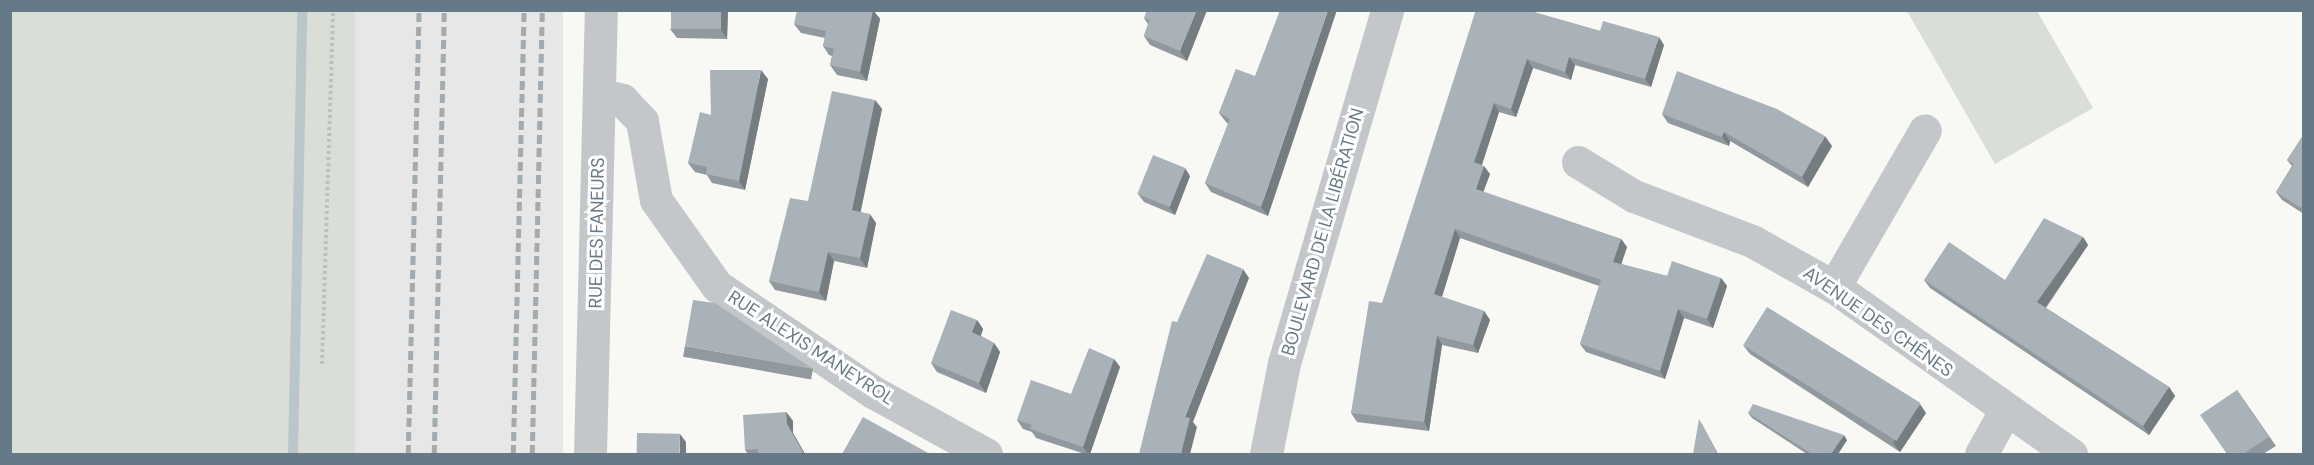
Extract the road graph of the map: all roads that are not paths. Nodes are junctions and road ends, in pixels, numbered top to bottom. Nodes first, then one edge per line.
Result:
1 (601, 10) edge
2 (1387, 10) edge
3 (601, 94) junction
4 (1925, 130) dead end
5 (1578, 162) dead end
6 (1834, 287) junction
7 (2005, 411) junction
8 (590, 454) edge
9 (986, 454) edge
10 (1266, 454) edge
11 (1981, 454) edge
12 (2071, 454) edge

1 - 3 street, RUE DES FANEURS
2 - 10 street, BOULEVARD DE LA LIBÉRATION
3 - 8 street, RUE DES FANEURS
3 - 9 street, RUE ALEXIS MANEYROL
4 - 6 street
5 - 6 street, AVENUE DES CHÊNES
6 - 7 street, AVENUE DES CHÊNES
7 - 11 street
7 - 12 street, AVENUE DES CHÊNES

